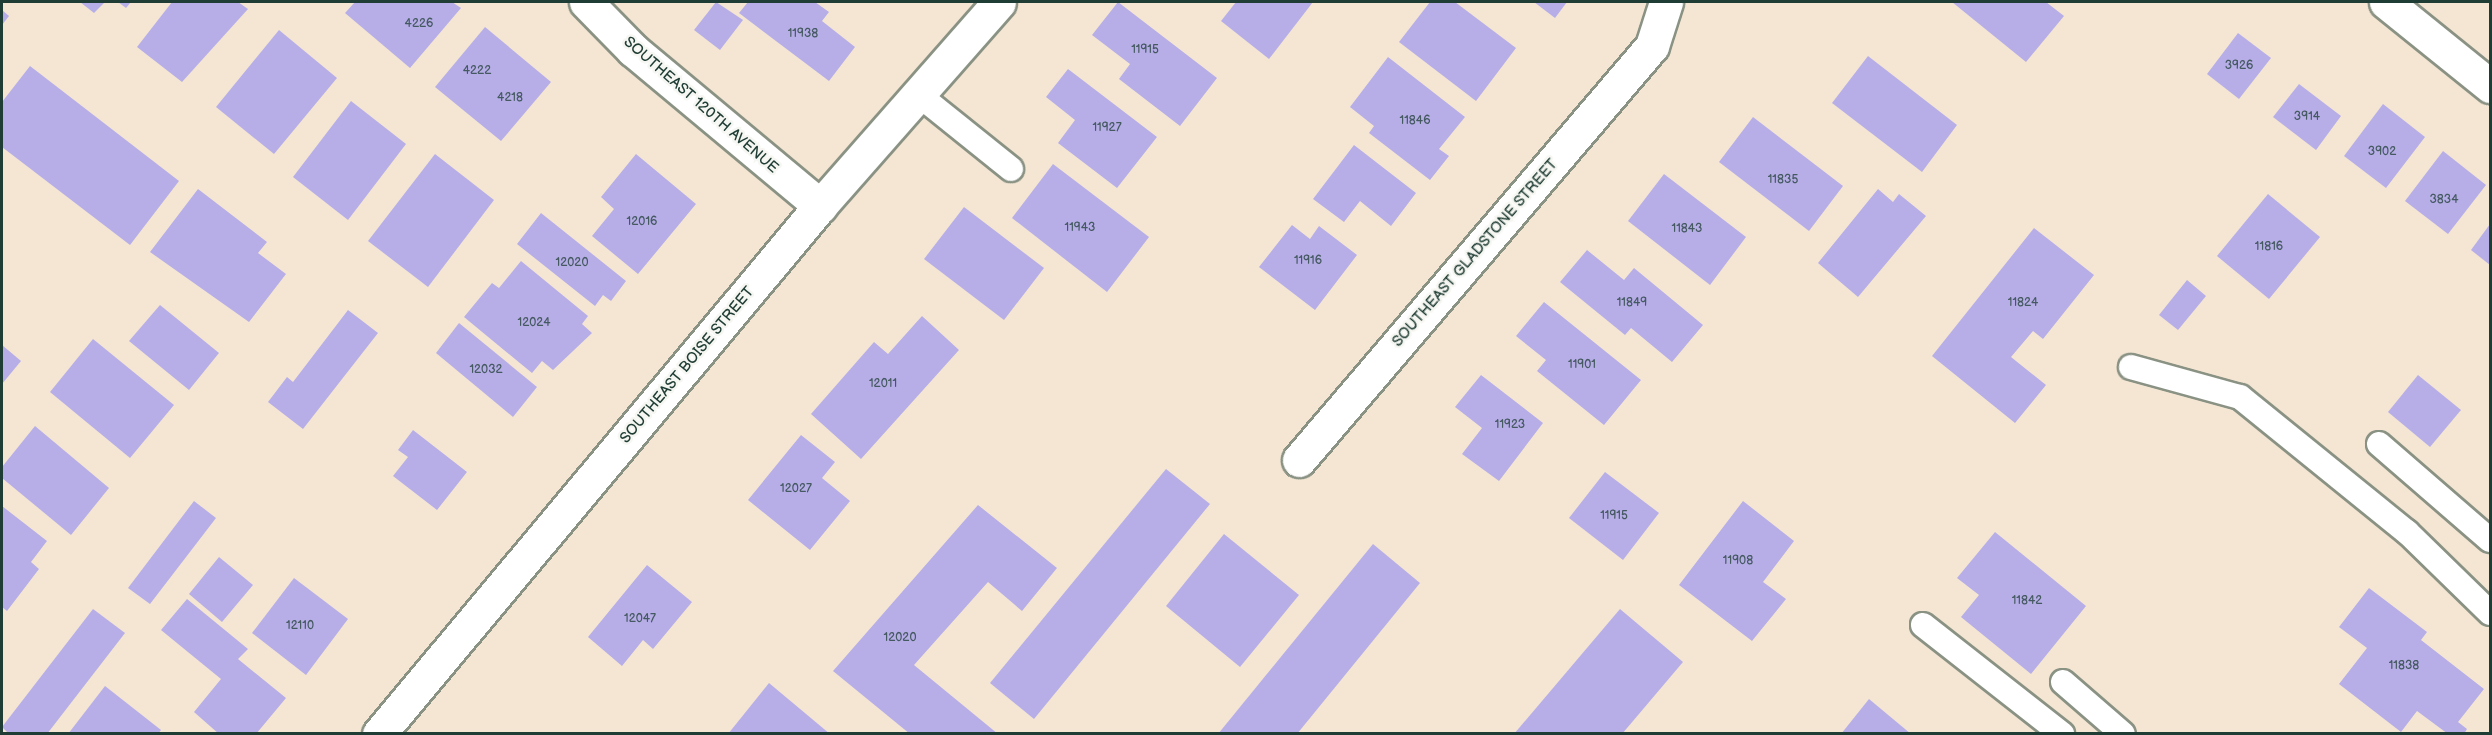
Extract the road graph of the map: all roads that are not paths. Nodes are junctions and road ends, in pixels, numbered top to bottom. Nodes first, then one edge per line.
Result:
1 (586, 2) edge
2 (999, 2) edge
3 (1666, 2) edge
4 (2386, 2) edge
5 (2490, 86) edge
6 (919, 95) junction
7 (1011, 169) dead end
8 (820, 206) junction
9 (2131, 367) dead end
10 (2379, 444) dead end
11 (1299, 460) dead end
12 (2490, 540) edge
13 (2490, 613) edge
14 (1923, 625) dead end
15 (2063, 682) dead end
16 (379, 734) edge
17 (2062, 734) edge
18 (2123, 734) edge

1 - 8 street, SOUTHEAST 120TH AVENUE
2 - 6 street, SOUTHEAST BOISE STREET
3 - 11 street, SOUTHEAST GLADSTONE STREET
4 - 5 street
6 - 7 lane
6 - 8 street, SOUTHEAST BOISE STREET
8 - 16 street, SOUTHEAST BOISE STREET
9 - 13 lane
10 - 12 lane
14 - 17 lane
15 - 18 lane

